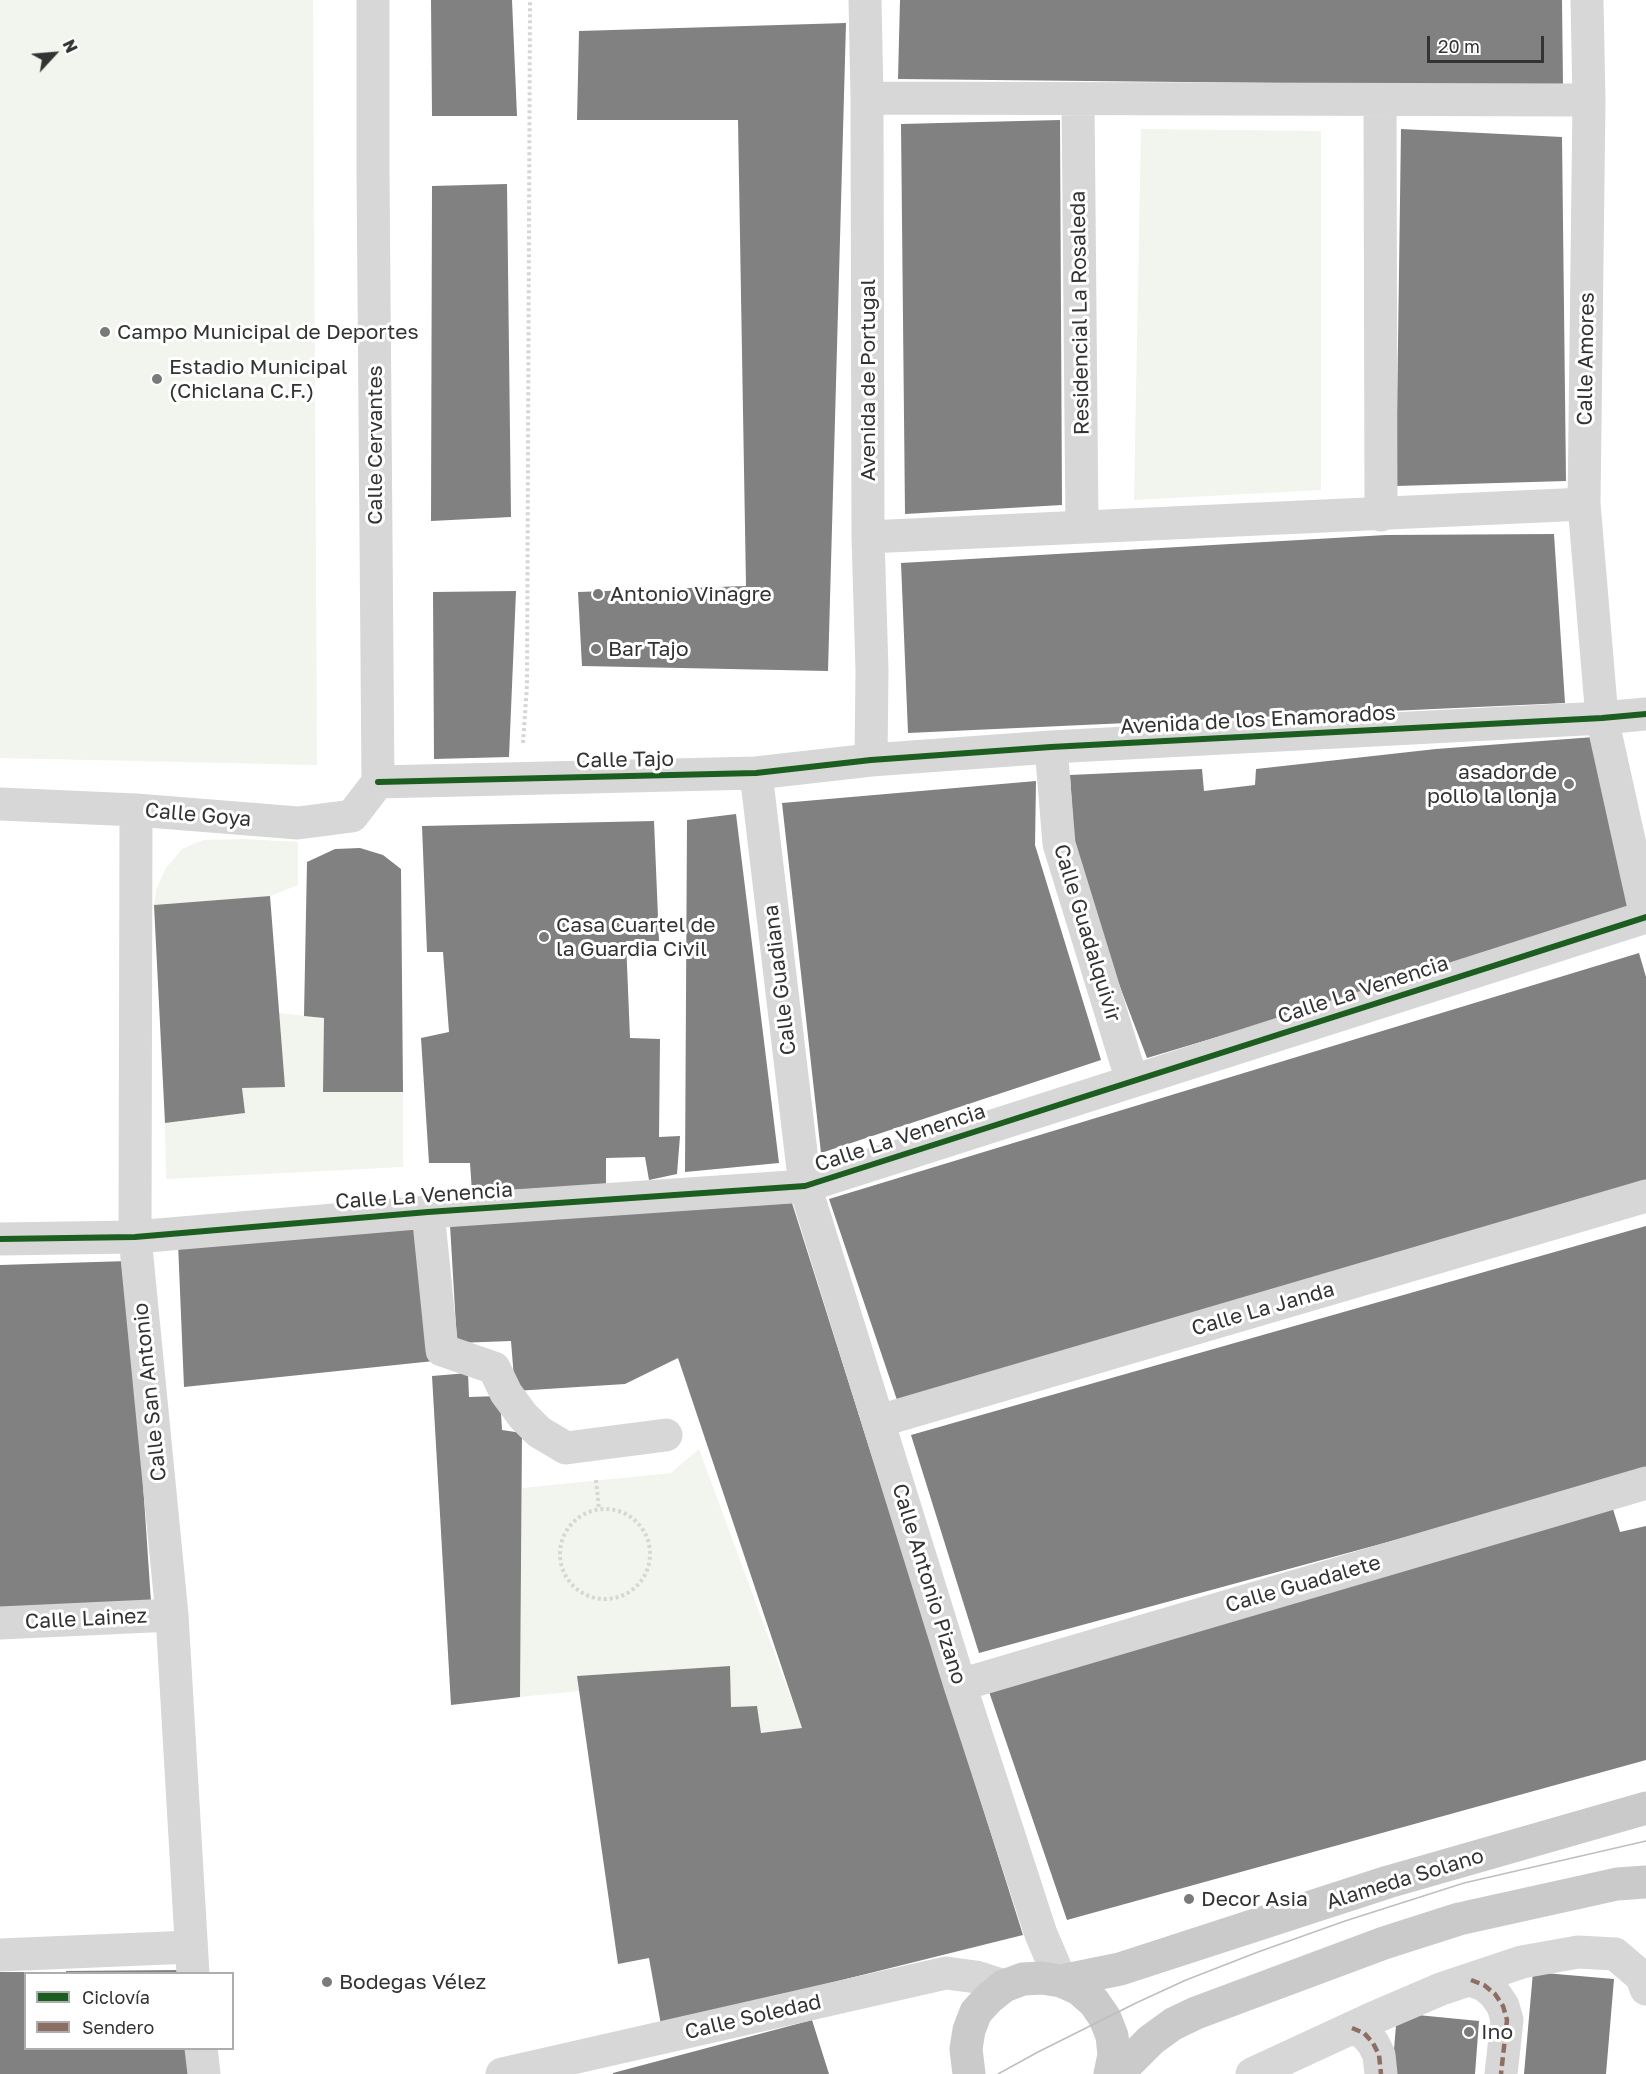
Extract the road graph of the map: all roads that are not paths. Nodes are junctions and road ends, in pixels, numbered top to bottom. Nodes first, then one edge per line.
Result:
1 (374, 0) edge
2 (865, 0) edge
3 (1587, 0) edge
4 (867, 98) junction
5 (1077, 99) junction
6 (1380, 100) junction
7 (1589, 100) junction
8 (1584, 504) junction
9 (1381, 515) junction
10 (1083, 528) junction
11 (868, 537) junction
12 (1646, 714) edge
13 (1602, 718) junction
14 (1051, 747) junction
15 (872, 760) junction
16 (756, 773) junction
17 (378, 782) junction
18 (0, 804) edge
19 (136, 810) junction
20 (1646, 917) edge
21 (1132, 1081) junction
22 (805, 1186) junction
23 (1646, 1196) edge
24 (428, 1212) junction
25 (135, 1237) junction
26 (0, 1239) edge
27 (879, 1421) junction
28 (666, 1435) dead end
29 (1646, 1483) edge
30 (172, 1615) junction
31 (0, 1623) edge
32 (960, 1685) junction
33 (1646, 1808) edge
34 (1646, 1882) edge
35 (0, 1955) edge
36 (191, 1960) edge
37 (1471, 1980) junction
38 (1061, 1981) junction
39 (1004, 1986) junction
40 (1646, 1989) edge
41 (1352, 2028) junction
42 (201, 2050) edge
43 (204, 2074) edge
44 (502, 2074) edge
45 (969, 2074) edge
46 (1110, 2074) edge
47 (1117, 2074) edge
48 (1252, 2074) edge
49 (1381, 2074) edge
50 (1501, 2074) edge

1 - 17 street, Calle Cervantes
2 - 4 street, Avenida de Portugal
3 - 7 street, Calle Amores
4 - 5 street
4 - 11 street, Avenida de Portugal
5 - 6 street
5 - 10 street, Residencial La Rosaleda
6 - 7 street
6 - 9 street
7 - 8 street, Calle Amores
8 - 9 street
8 - 13 street, Calle Amores
9 - 10 street
10 - 11 street
11 - 15 street, Avenida de Portugal
12 - 13 street, Avenida de los Enamorados
13 - 14 street, Avenida de los Enamorados
13 - 20 street, Calle Amores
14 - 15 street, Avenida de los Enamorados
14 - 21 street, Calle Guadalquivir
15 - 16 street, Calle Tajo
16 - 17 street, Calle Tajo
16 - 22 street, Calle Guadiana
17 - 19 street, Calle Goya
18 - 19 street, Calle Goya
19 - 25 street, Calle San Antonio
20 - 21 street, Calle La Venencia
21 - 22 street, Calle La Venencia
22 - 24 street, Calle La Venencia
22 - 27 street, Calle Antonio Pizano
23 - 27 street, Calle La Janda
24 - 25 street, Calle La Venencia
24 - 28 street
25 - 26 street, Calle La Venencia
25 - 30 street, Calle San Antonio
27 - 32 street, Calle Antonio Pizano
29 - 32 street, Calle Guadalete
30 - 31 street, Calle Lainez
30 - 36 street, Calle San Antonio
32 - 38 street, Calle Antonio Pizano
33 - 38 main road, Alameda Solano
34 - 47 main road
35 - 36 street
37 - 40 street
37 - 41 street
37 - 50 street
38 - 39 main road, Alameda Solano
38 - 46 main road, Alameda Solano
39 - 44 street, Calle Soledad
39 - 45 main road, Alameda Solano
41 - 48 street
41 - 49 street
42 - 43 street

